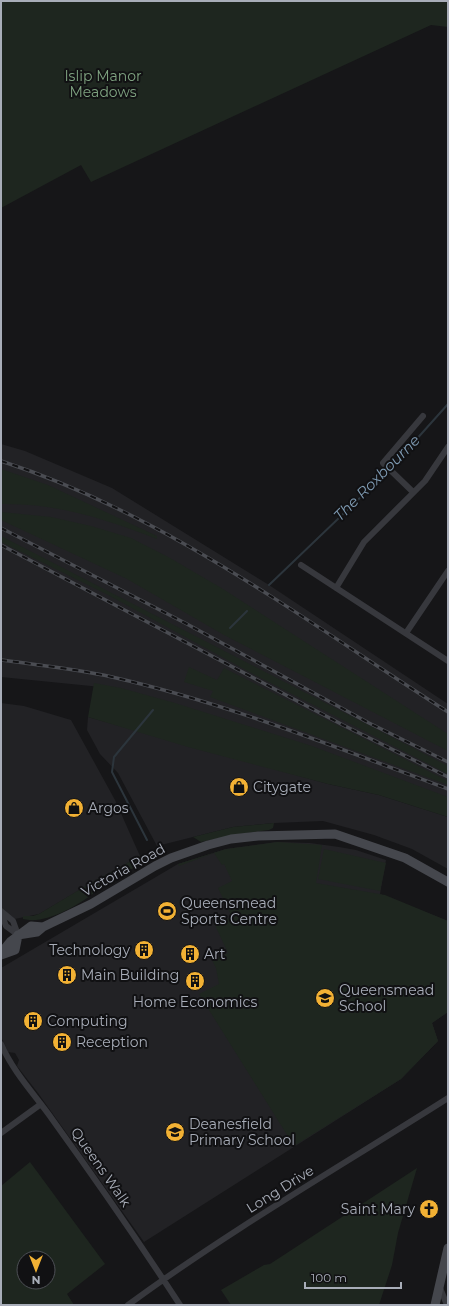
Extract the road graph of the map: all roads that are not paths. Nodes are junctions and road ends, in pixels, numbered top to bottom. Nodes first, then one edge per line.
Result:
1 (423, 416) dead end
2 (448, 447) edge
3 (413, 492) junction
4 (302, 565) dead end
5 (448, 571) edge
6 (336, 588) junction
7 (406, 633) junction
8 (448, 661) edge
9 (448, 882) edge
10 (1, 912) edge
11 (18, 935) junction
12 (1, 954) edge
13 (1, 1044) edge
14 (448, 1098) edge
15 (41, 1104) junction
16 (1, 1133) edge
17 (448, 1248) edge
18 (163, 1279) junction
19 (440, 1286) junction
20 (128, 1305) edge
21 (180, 1305) edge
22 (435, 1305) edge
23 (447, 1305) edge

1 - 3 street
2 - 3 street
3 - 6 street
4 - 6 street
5 - 7 street
6 - 7 street
7 - 8 street
9 - 11 street, Victoria Road
10 - 11 street
11 - 12 street, Victoria Road
13 - 15 street, Queens Walk
14 - 18 street, Long Drive
15 - 16 street
15 - 18 street, Queens Walk
17 - 19 street
18 - 20 street, Long Drive
18 - 21 street, Queens Walk
19 - 22 street
19 - 23 street

